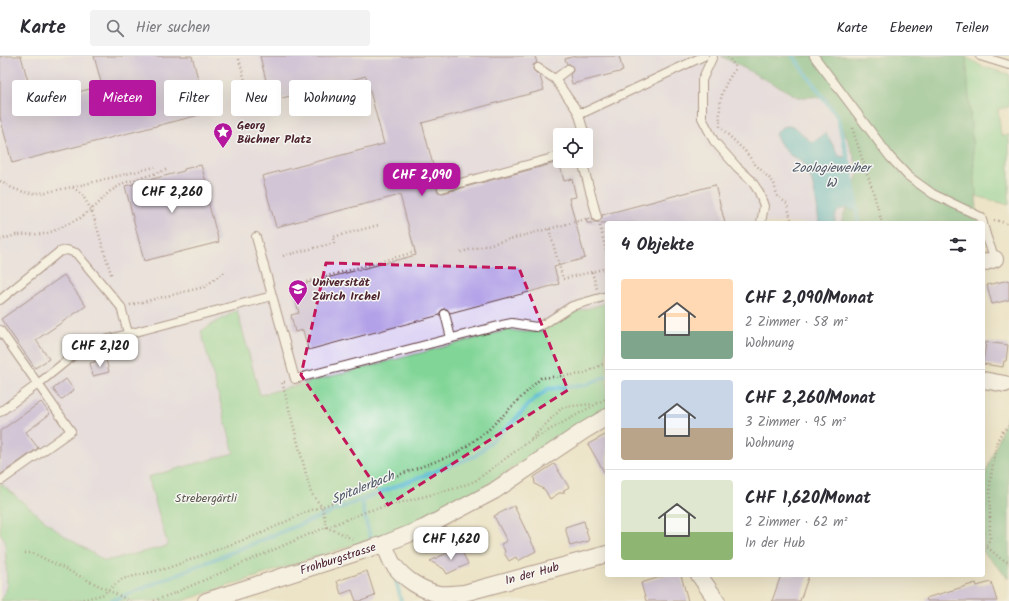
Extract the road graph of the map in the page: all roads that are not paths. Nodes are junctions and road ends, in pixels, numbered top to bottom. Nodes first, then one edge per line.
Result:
1 (704, 56) edge
2 (713, 56) edge
3 (814, 56) edge
4 (980, 56) edge
5 (1009, 65) edge
6 (538, 68) dead end
7 (568, 69) dead end
8 (555, 79) junction
9 (578, 112) junction
10 (583, 128) edge
11 (553, 158) edge
12 (584, 168) edge
13 (442, 188) dead end
14 (597, 217) road end
15 (761, 221) edge
16 (982, 221) edge
17 (985, 231) edge
18 (256, 237) dead end
19 (989, 261) edge
20 (272, 296) junction
21 (603, 297) edge
22 (0, 300) edge
23 (445, 314) dead end
24 (128, 333) junction
25 (2, 336) edge
26 (451, 338) junction
27 (985, 380) edge
28 (38, 384) junction
29 (1005, 384) dead end
30 (0, 412) edge
31 (605, 418) edge
32 (2, 480) dead end
33 (384, 544) junction
34 (605, 555) edge
35 (700, 577) edge
36 (206, 601) edge
37 (717, 601) edge

1 - 9 lane
2 - 15 lane
3 - 16 lane
4 - 5 lane
6 - 8 lane
7 - 8 lane
8 - 9 lane
9 - 10 lane
11 - 13 lane
12 - 14 lane
17 - 19 lane
18 - 20 lane
20 - 24 lane
20 - 26 lane
21 - 26 lane
22 - 24 lane
23 - 26 lane
24 - 28 lane
25 - 28 lane
27 - 29 street
28 - 30 lane
28 - 32 lane
31 - 33 street, Frohburgstrasse
33 - 34 street, In der Hub
33 - 36 street, Frohburgstrasse
35 - 37 street

